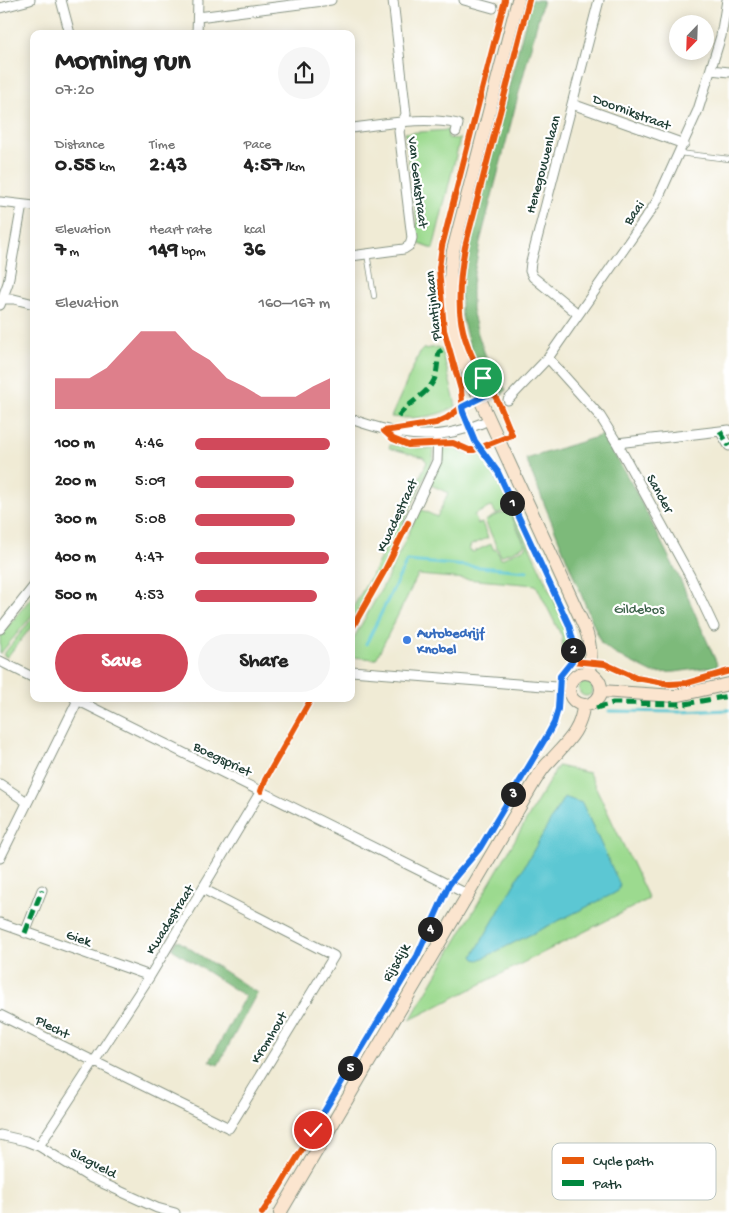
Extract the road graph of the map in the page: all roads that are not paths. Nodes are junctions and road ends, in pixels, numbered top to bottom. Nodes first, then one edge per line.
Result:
1 (30, 0) edge
2 (61, 0) edge
3 (198, 0) edge
4 (331, 0) edge
5 (393, 0) edge
6 (464, 0) edge
7 (518, 0) edge
8 (598, 0) edge
9 (727, 0) edge
10 (493, 8) dead end
11 (1, 10) edge
12 (198, 17) junction
13 (69, 30) edge
14 (197, 30) edge
15 (711, 70) junction
16 (729, 72) edge
17 (572, 104) junction
18 (403, 122) junction
19 (355, 128) edge
20 (456, 132) dead end
21 (684, 144) junction
22 (679, 154) junction
23 (729, 159) edge
24 (0, 202) edge
25 (22, 205) junction
26 (30, 206) edge
27 (367, 253) junction
28 (355, 255) edge
29 (374, 296) dead end
30 (1, 301) edge
31 (30, 303) edge
32 (578, 314) junction
33 (548, 358) junction
34 (508, 400) dead end
35 (355, 420) edge
36 (489, 420) junction
37 (724, 431) edge
38 (438, 434) junction
39 (617, 443) junction
40 (729, 446) edge
41 (408, 523) dead end
42 (30, 591) edge
43 (714, 627) dead end
44 (0, 629) edge
45 (0, 661) edge
46 (355, 671) edge
47 (588, 673) junction
48 (30, 676) edge
49 (729, 684) edge
50 (569, 688) junction
51 (601, 691) junction
52 (76, 702) edge
53 (83, 702) edge
54 (583, 705) junction
55 (0, 784) edge
56 (261, 791) junction
57 (27, 802) junction
58 (0, 858) edge
59 (203, 889) junction
60 (42, 890) dead end
61 (467, 894) junction
62 (0, 923) edge
63 (25, 933) junction
64 (150, 976) junction
65 (0, 1015) edge
66 (94, 1061) junction
67 (0, 1135) edge
68 (39, 1146) junction
69 (175, 1213) edge
70 (280, 1213) edge

1 - 11 street
2 - 13 street
3 - 12 street
4 - 12 street
5 - 18 street, Van Genkstraat
6 - 10 street
7 - 36 main road, Plantijnlaan
8 - 17 street, Henegouwenlaan
9 - 15 street, Baai
12 - 14 street
15 - 16 street
15 - 21 street, Baai
17 - 21 street, Doornikstraat
17 - 32 street, Henegouwenlaan
18 - 19 street
18 - 20 street, Van Genkstraat
18 - 27 street, Van Genkstraat
21 - 22 street, Baai
22 - 23 lane
22 - 32 street, Baai
24 - 25 street
25 - 26 street
25 - 30 street
27 - 28 street, Van Genkstraat
27 - 29 lane
30 - 31 street
32 - 33 street, Baai
33 - 34 street, Baai
33 - 39 street, Sander
35 - 38 street
36 - 38 street
36 - 47 main road, Plantijnlaan
37 - 39 street
37 - 40 street
38 - 41 street, Kwadestraat
39 - 43 street, Sander
42 - 44 street
45 - 48 street
46 - 50 street
47 - 50 main road
47 - 51 main road
49 - 51 main road
50 - 54 main road
51 - 54 main road
52 - 57 street
53 - 56 street, Boegspriet
54 - 61 main road, Rijsdijk
55 - 57 street
56 - 59 street, Kwadestraat
56 - 61 street, Boegspriet
57 - 58 street
59 - 64 street, Kwadestraat
59 - 66 street, Kromhout
60 - 63 street
61 - 70 main road, Rijsdijk
62 - 63 street, Giek
63 - 64 street, Giek
64 - 66 street, Kwadestraat
65 - 66 street, Plecht
66 - 68 street, Kwadestraat
67 - 68 street, Slagveld
68 - 69 street, Slagveld

